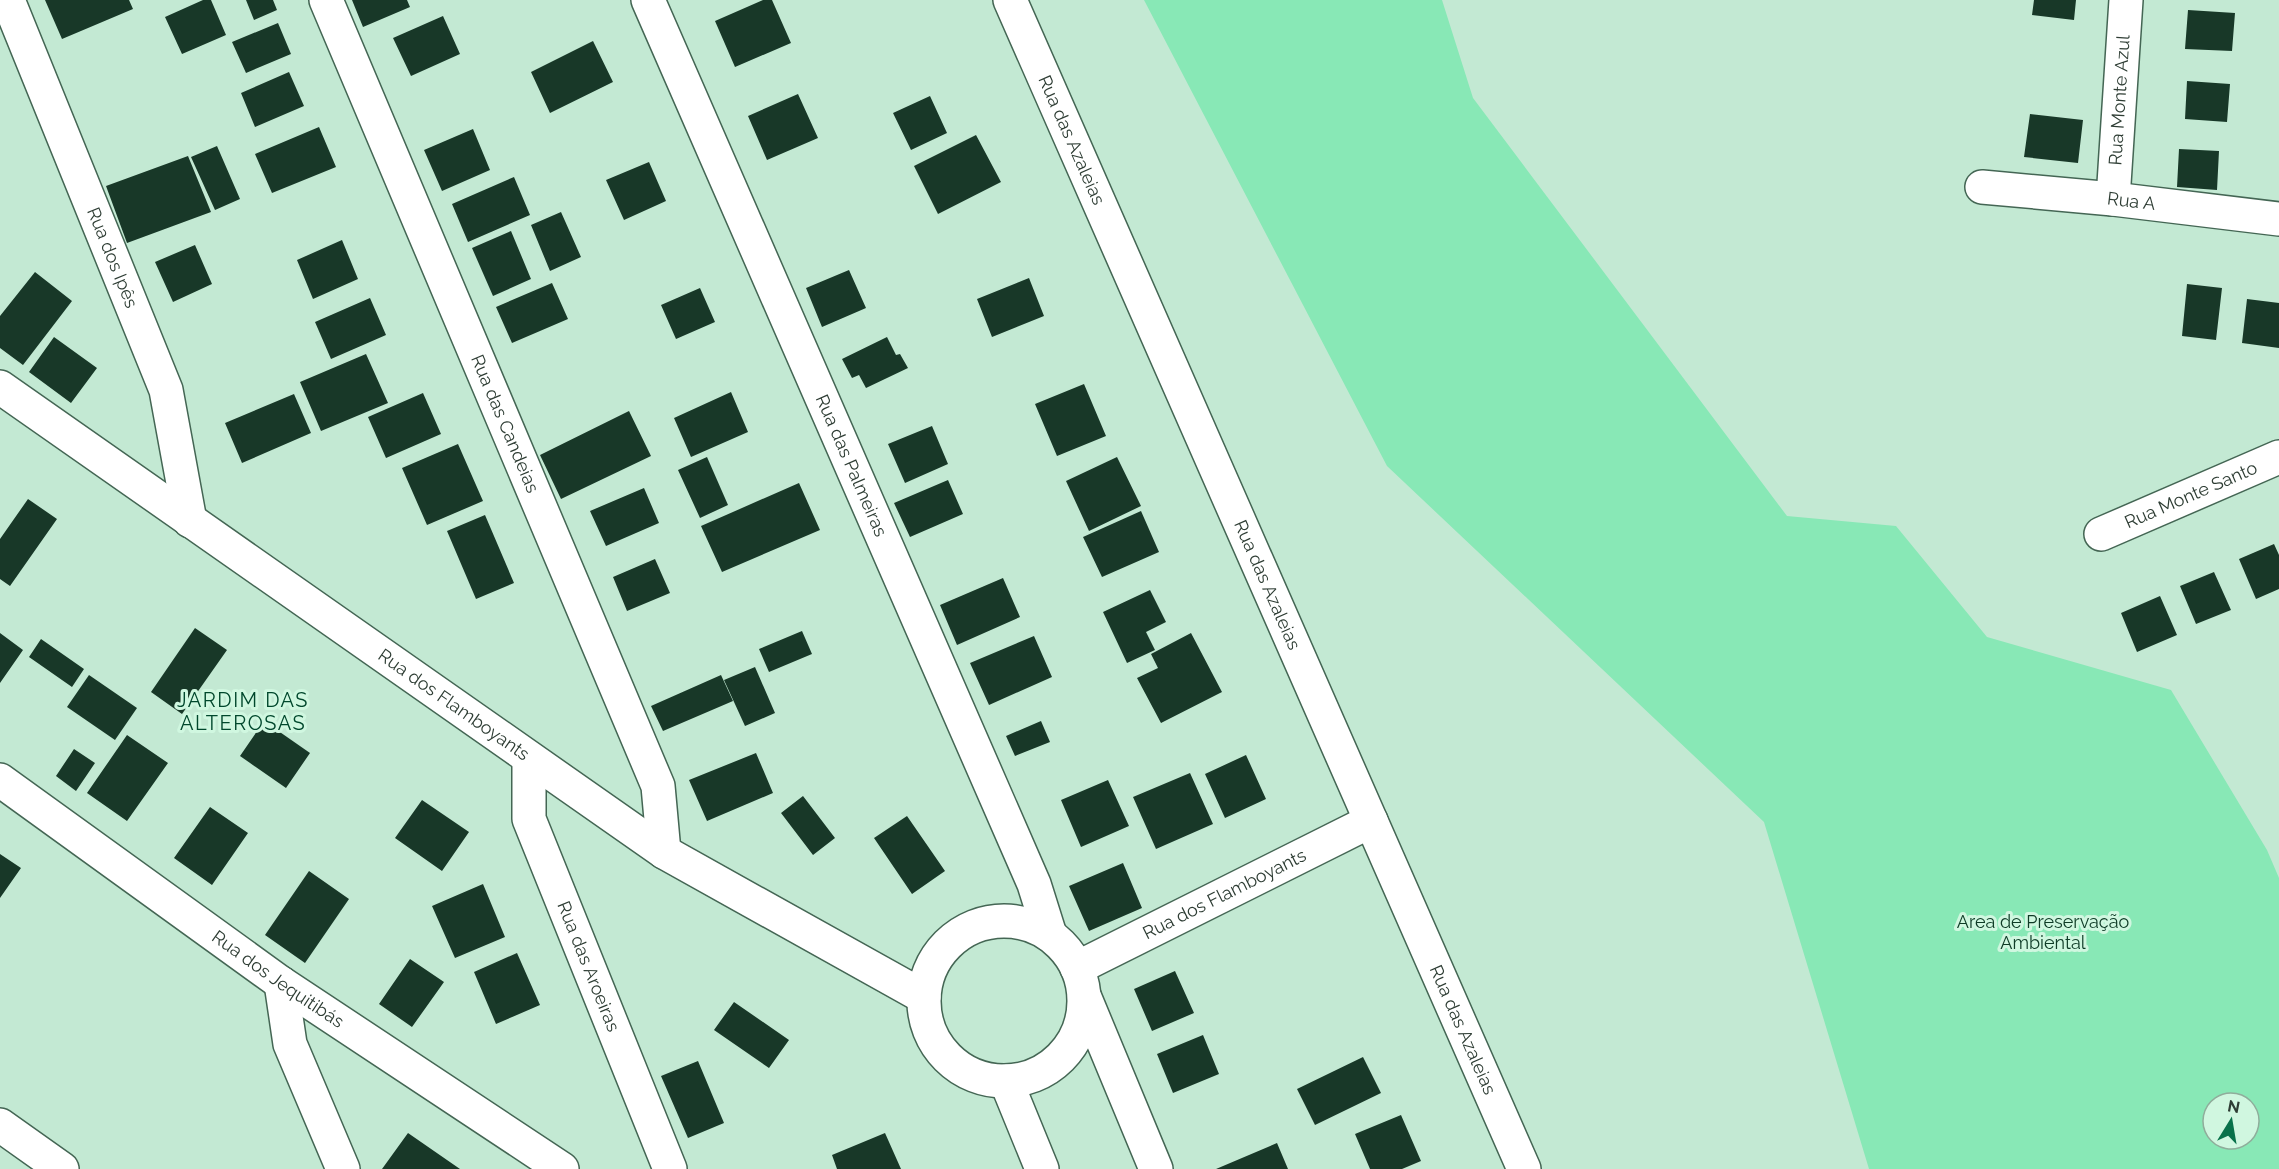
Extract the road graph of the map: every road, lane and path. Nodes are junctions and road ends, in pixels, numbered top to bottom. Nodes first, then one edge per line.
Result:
1 (8, 0) edge
2 (326, 0) edge
3 (648, 0) edge
4 (1010, 0) edge
5 (2126, 0) edge
6 (1982, 187) dead end
7 (2113, 199) junction
8 (2279, 219) edge
9 (0, 387) edge
10 (2279, 457) edge
11 (190, 521) junction
12 (2101, 534) dead end
13 (529, 759) junction
14 (0, 780) edge
15 (1371, 821) junction
16 (664, 852) junction
17 (1050, 934) junction
18 (281, 983) junction
19 (1081, 983) junction
20 (924, 997) junction
21 (1006, 1081) junction
22 (0, 1125) edge
23 (62, 1169) edge
24 (343, 1169) edge
25 (562, 1169) edge
26 (670, 1169) edge
27 (1042, 1169) edge
28 (1156, 1169) edge
29 (1524, 1169) edge

1 - 11 street, Rua dos Ipês
2 - 16 street, Rua das Candeias
3 - 17 street, Rua das Palmeiras
4 - 15 street, Rua das Azaleias
5 - 7 street, Rua Monte Azul
6 - 7 street, Rua A
7 - 8 street, Rua A
9 - 11 street, Rua dos Flamboyants
10 - 12 street, Rua Monte Santo
11 - 13 street, Rua dos Flamboyants
13 - 16 street, Rua dos Flamboyants
13 - 26 street, Rua das Aroeiras
14 - 18 street, Rua dos Jequitibás
15 - 19 street, Rua dos Flamboyants
15 - 29 street, Rua das Azaleias
16 - 20 street, Rua dos Flamboyants
17 - 19 street
17 - 20 street
18 - 24 street
18 - 25 street, Rua dos Jequitibás
19 - 21 street
19 - 28 street
20 - 21 street
21 - 27 street
22 - 23 street

